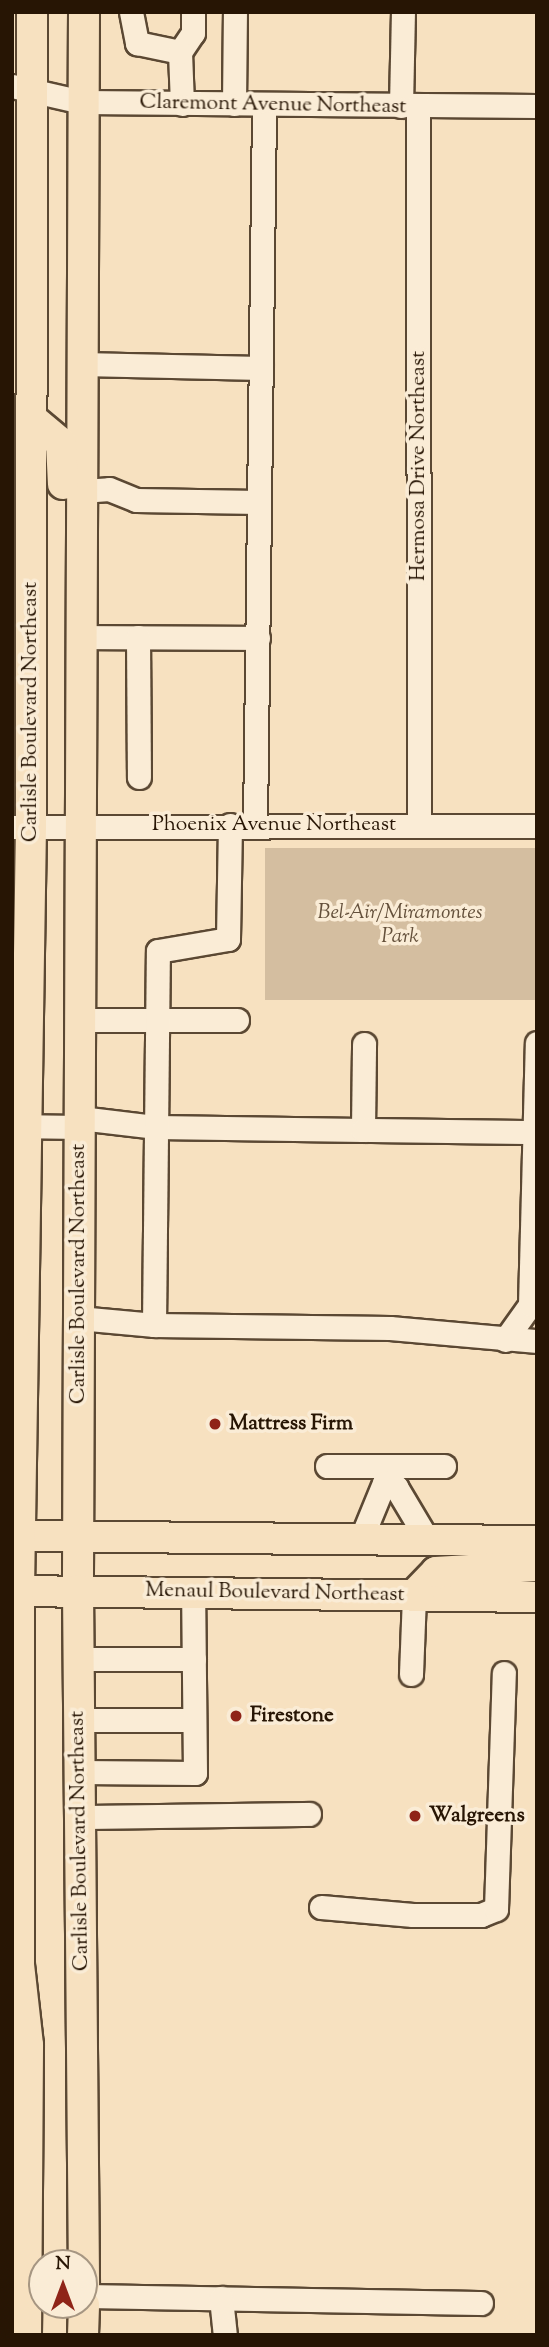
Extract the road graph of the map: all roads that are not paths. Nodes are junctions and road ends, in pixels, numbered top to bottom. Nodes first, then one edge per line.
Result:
1 (32, 12) edge
2 (84, 12) edge
3 (131, 12) edge
4 (193, 12) edge
5 (235, 12) edge
6 (402, 12) edge
7 (180, 51) junction
8 (22, 86) edge
9 (82, 102) junction
10 (182, 104) junction
11 (234, 104) junction
12 (264, 104) junction
13 (410, 106) junction
14 (537, 106) edge
15 (82, 364) junction
16 (261, 368) junction
17 (21, 418) edge
18 (82, 491) junction
19 (259, 502) junction
20 (81, 638) junction
21 (138, 638) junction
22 (258, 638) junction
23 (139, 777) dead end
24 (230, 825) junction
25 (255, 825) junction
26 (82, 826) junction
27 (419, 826) junction
28 (537, 826) edge
29 (22, 827) edge
30 (81, 1020) junction
31 (237, 1020) dead end
32 (154, 1021) junction
33 (537, 1043) edge
34 (364, 1044) dead end
35 (80, 1122) junction
36 (20, 1126) edge
37 (156, 1127) junction
38 (363, 1130) junction
39 (532, 1132) junction
40 (18, 1300) edge
41 (79, 1318) junction
42 (154, 1325) junction
43 (505, 1340) junction
44 (537, 1341) edge
45 (327, 1466) dead end
46 (444, 1466) dead end
47 (389, 1475) junction
48 (16, 1536) edge
49 (78, 1536) junction
50 (361, 1539) junction
51 (427, 1539) junction
52 (537, 1541) edge
53 (537, 1566) edge
54 (16, 1590) edge
55 (78, 1590) junction
56 (192, 1591) junction
57 (414, 1595) junction
58 (537, 1597) edge
59 (79, 1659) junction
60 (194, 1659) junction
61 (504, 1673) dead end
62 (411, 1674) dead end
63 (79, 1720) junction
64 (194, 1720) junction
65 (80, 1772) junction
66 (16, 1789) edge
67 (309, 1814) dead end
68 (80, 1817) junction
69 (321, 1907) dead end
70 (84, 2249) edge
71 (27, 2295) edge
72 (98, 2296) edge
73 (220, 2298) junction
74 (481, 2303) dead end
75 (26, 2335) edge
76 (225, 2335) edge

1 - 8 main road, Carlisle Boulevard Northeast
2 - 9 main road, Carlisle Boulevard Northeast
3 - 7 street
4 - 7 street
5 - 11 street
6 - 13 street, Hermosa Drive Northeast
7 - 10 street
8 - 9 street, Claremont Avenue Northeast
8 - 17 main road, Carlisle Boulevard Northeast
9 - 10 street, Claremont Avenue Northeast
9 - 15 main road, Carlisle Boulevard Northeast
10 - 11 street, Claremont Avenue Northeast
11 - 12 street, Claremont Avenue Northeast
12 - 13 street, Claremont Avenue Northeast
12 - 16 street
13 - 14 street, Claremont Avenue Northeast
13 - 27 street, Hermosa Drive Northeast
15 - 16 street
15 - 18 main road, Carlisle Boulevard Northeast
16 - 19 street
17 - 20 main road
17 - 29 main road, Carlisle Boulevard Northeast
18 - 19 street
18 - 20 main road, Carlisle Boulevard Northeast
19 - 22 street
20 - 21 street
20 - 26 main road, Carlisle Boulevard Northeast
21 - 22 street
21 - 23 street
22 - 25 street
24 - 25 street, Phoenix Avenue Northeast
24 - 26 street, Phoenix Avenue Northeast
24 - 32 street
25 - 27 street, Phoenix Avenue Northeast
26 - 29 street, Phoenix Avenue Northeast
26 - 30 main road, Carlisle Boulevard Northeast
27 - 28 street, Phoenix Avenue Northeast
29 - 36 main road, Carlisle Boulevard Northeast
30 - 32 street
30 - 35 main road, Carlisle Boulevard Northeast
31 - 32 street
32 - 37 street
33 - 39 street
34 - 38 street
35 - 36 street
35 - 37 street
35 - 41 main road, Carlisle Boulevard Northeast
36 - 40 main road, Carlisle Boulevard Northeast
37 - 38 street
37 - 42 street
38 - 39 street
39 - 43 street
40 - 48 main road, Carlisle Boulevard Northeast
41 - 42 street
41 - 49 main road, Carlisle Boulevard Northeast
42 - 43 street
43 - 44 street
45 - 47 street
46 - 47 street
47 - 50 street
47 - 51 street
48 - 49 main road
48 - 54 main road, Carlisle Boulevard Northeast
49 - 50 main road
49 - 55 main road, Carlisle Boulevard Northeast
50 - 51 main road
51 - 52 main road
53 - 57 main road
54 - 55 main road, Menaul Boulevard Northeast
54 - 66 main road, Carlisle Boulevard Northeast
55 - 56 main road, Menaul Boulevard Northeast
55 - 59 main road, Carlisle Boulevard Northeast
56 - 57 main road, Menaul Boulevard Northeast
56 - 60 street
57 - 58 main road, Menaul Boulevard Northeast
57 - 62 street
59 - 60 street
59 - 63 main road, Carlisle Boulevard Northeast
60 - 64 street
61 - 69 street
63 - 64 street
63 - 65 main road, Carlisle Boulevard Northeast
64 - 65 street
65 - 68 main road, Carlisle Boulevard Northeast
66 - 71 main road, Carlisle Boulevard Northeast
67 - 68 street
68 - 70 main road, Carlisle Boulevard Northeast
71 - 75 main road, Carlisle Boulevard Northeast
72 - 73 street
73 - 74 street
73 - 76 street

